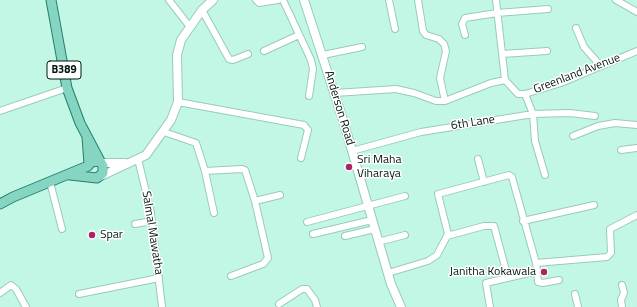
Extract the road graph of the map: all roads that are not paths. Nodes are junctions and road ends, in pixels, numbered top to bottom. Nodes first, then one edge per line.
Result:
1 (51, 0) edge
2 (169, 0) edge
3 (213, 0) edge
4 (256, 0) edge
5 (278, 0) edge
6 (283, 0) edge
7 (304, 0) edge
8 (389, 0) edge
9 (418, 0) edge
10 (496, 0) edge
11 (616, 0) edge
12 (548, 9) dead end
13 (202, 10) junction
14 (637, 12) edge
15 (497, 13) junction
16 (190, 27) junction
17 (576, 28) dead end
18 (395, 29) dead end
19 (299, 35) junction
20 (465, 36) dead end
21 (362, 48) dead end
22 (264, 51) dead end
23 (547, 51) dead end
24 (637, 51) edge
25 (248, 54) dead end
26 (502, 54) junction
27 (322, 55) junction
28 (600, 65) junction
29 (505, 80) junction
30 (67, 88) junction
31 (335, 93) junction
32 (525, 94) junction
33 (309, 96) dead end
34 (445, 101) junction
35 (178, 102) junction
36 (0, 111) edge
37 (533, 114) junction
38 (595, 116) dead end
39 (637, 125) edge
40 (164, 132) junction
41 (87, 136) junction
42 (573, 136) dead end
43 (637, 148) edge
44 (621, 150) dead end
45 (352, 151) junction
46 (301, 158) dead end
47 (138, 159) junction
48 (478, 160) dead end
49 (101, 162) junction
50 (128, 163) junction
51 (88, 165) junction
52 (205, 171) junction
53 (70, 175) junction
54 (545, 175) dead end
55 (97, 177) junction
56 (50, 182) junction
57 (484, 182) junction
58 (280, 195) dead end
59 (405, 196) dead end
60 (255, 201) junction
61 (0, 204) edge
62 (368, 205) junction
63 (594, 205) dead end
64 (214, 213) dead end
65 (637, 215) edge
66 (372, 220) junction
67 (152, 221) junction
68 (523, 221) junction
69 (308, 222) dead end
70 (135, 224) dead end
71 (62, 229) dead end
72 (374, 229) junction
73 (313, 234) dead end
74 (405, 235) dead end
75 (345, 236) dead end
76 (447, 236) junction
77 (378, 242) junction
78 (536, 263) junction
79 (537, 272) junction
80 (388, 273) junction
81 (231, 276) dead end
82 (160, 278) junction
83 (508, 278) junction
84 (559, 280) dead end
85 (622, 285) dead end
86 (0, 293) edge
87 (79, 294) dead end
88 (575, 294) dead end
89 (279, 304) dead end
90 (26, 307) edge
91 (162, 307) edge
92 (317, 307) edge
93 (401, 307) edge
94 (490, 307) edge
95 (578, 307) edge
96 (622, 307) edge

1 - 30 main road, B389
2 - 16 street
3 - 13 main road
4 - 5 street
6 - 19 street
7 - 27 main road, Anderson Road
8 - 18 street
9 - 34 street
10 - 15 street
11 - 14 street
12 - 15 street
13 - 16 main road
13 - 25 street
15 - 20 street
15 - 26 street
16 - 35 main road
17 - 28 street
19 - 22 street
19 - 33 street
21 - 27 street
23 - 26 street
24 - 28 street, Greenland Avenue
26 - 29 street
27 - 31 main road, Anderson Road
28 - 32 street, Greenland Avenue
29 - 32 street, Greenland Avenue
29 - 34 street
30 - 36 street
30 - 41 main road, B389
31 - 34 street
31 - 45 main road, Anderson Road
32 - 37 street
35 - 40 main road
35 - 46 street
37 - 38 street, 6th Lane
37 - 45 street, 6th Lane
37 - 54 street
39 - 42 street
40 - 47 main road
40 - 52 street
41 - 49 main road, B389
41 - 51 main road, B389
43 - 44 street
45 - 62 main road, Anderson Road
47 - 50 main road
47 - 67 street, Salmal Mawatha
48 - 57 street
49 - 50 main road
49 - 51 main road
49 - 55 main road
50 - 55 main road
51 - 53 main road
51 - 55 main road
52 - 60 street
52 - 64 street
53 - 55 main road
53 - 56 main road
56 - 61 main road
56 - 71 street
57 - 68 street
57 - 76 street
58 - 60 street
59 - 62 street
60 - 81 street
62 - 66 main road, Anderson Road
62 - 69 street
63 - 68 street
65 - 78 street
66 - 72 main road, Anderson Road
66 - 73 street
67 - 70 street
67 - 82 street, Salmal Mawatha
68 - 78 street
72 - 75 street
72 - 77 main road, Anderson Road
74 - 77 street
76 - 80 street
76 - 83 street
77 - 80 main road, Anderson Road
78 - 79 street
79 - 83 street
79 - 84 street
80 - 93 main road, Anderson Road
82 - 87 street
82 - 91 street, Salmal Mawatha
83 - 94 street
85 - 96 street
86 - 90 street
88 - 95 street
89 - 92 street

